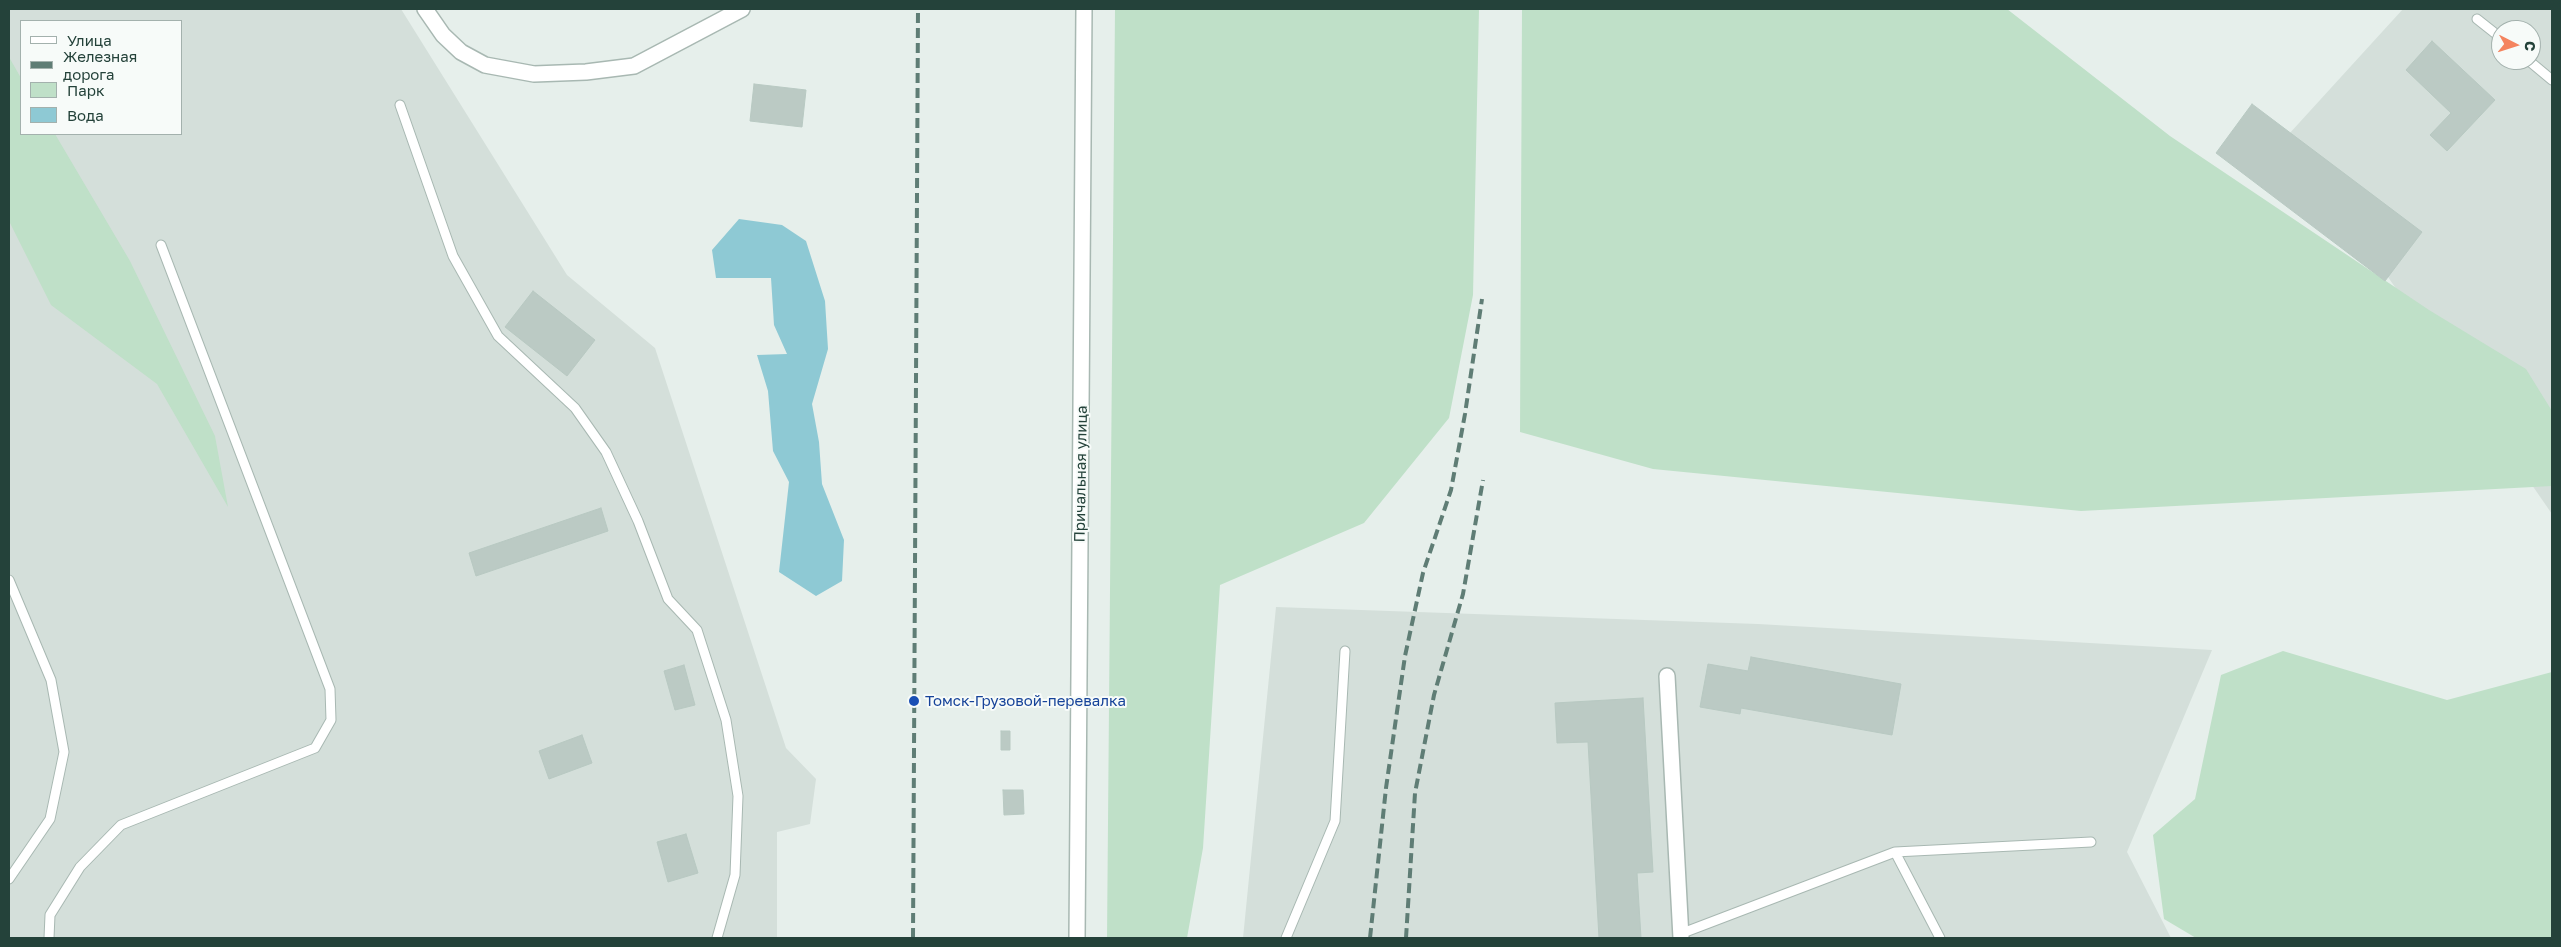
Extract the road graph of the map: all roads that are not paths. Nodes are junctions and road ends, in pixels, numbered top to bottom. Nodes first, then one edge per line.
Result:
1 (425, 9) edge
2 (742, 9) edge
3 (1084, 9) edge
4 (2477, 19) dead end
5 (2491, 30) edge
6 (2540, 70) edge
7 (2552, 80) edge
8 (400, 105) dead end
9 (161, 245) dead end
10 (9, 580) edge
11 (1346, 651) dead end
12 (1667, 676) dead end
13 (2091, 842) dead end
14 (1895, 852) junction
15 (9, 879) edge
16 (1680, 936) edge
17 (49, 938) edge
18 (717, 938) edge
19 (1077, 938) edge
20 (1286, 938) edge
21 (1940, 938) edge

1 - 2 street
3 - 19 street, Причальная улица
4 - 5 lane
6 - 7 lane
8 - 18 lane
9 - 17 lane
10 - 15 lane
11 - 20 lane
12 - 16 street
13 - 14 lane
14 - 16 lane
14 - 21 lane

